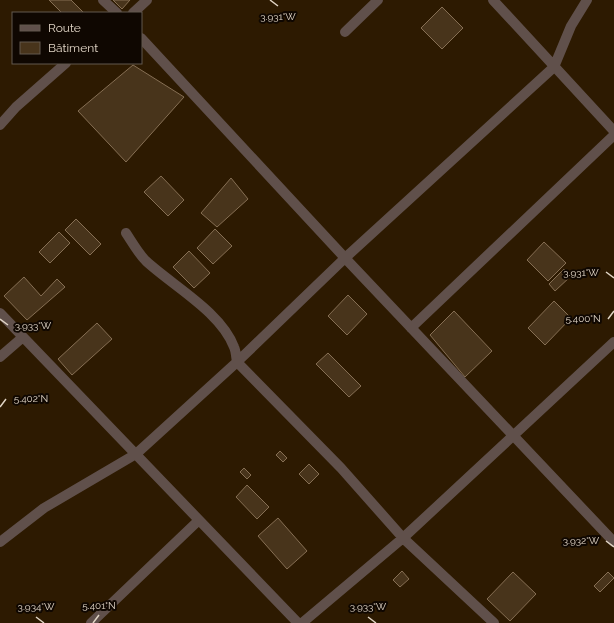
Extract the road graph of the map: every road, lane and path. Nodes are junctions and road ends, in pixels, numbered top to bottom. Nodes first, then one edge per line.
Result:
1 (103, 0) edge
2 (147, 0) edge
3 (378, 0) edge
4 (493, 0) edge
5 (587, 0) edge
6 (116, 12) edge
7 (134, 12) edge
8 (345, 32) dead end
9 (142, 39) edge
10 (65, 64) edge
11 (554, 67) junction
12 (0, 125) edge
13 (614, 131) edge
14 (614, 135) edge
15 (126, 233) dead end
16 (345, 258) junction
17 (0, 313) edge
18 (411, 328) junction
19 (23, 337) junction
20 (614, 342) edge
21 (0, 357) edge
22 (237, 362) junction
23 (512, 436) junction
24 (136, 454) junction
25 (199, 520) junction
26 (403, 538) junction
27 (614, 541) edge
28 (0, 542) edge
29 (91, 623) edge
30 (298, 623) edge
31 (302, 623) edge
32 (494, 623) edge

1 - 6 street
2 - 7 street
3 - 8 street
4 - 11 street
5 - 11 street
9 - 16 street
10 - 12 street
11 - 13 street
11 - 16 street
14 - 18 street
15 - 22 street
16 - 18 street
16 - 22 street
17 - 19 street
18 - 23 street
19 - 21 street
19 - 24 street
20 - 23 street
22 - 24 street
22 - 26 street
23 - 26 street
23 - 27 street
24 - 25 street
24 - 28 street
25 - 29 street
25 - 30 street
26 - 31 street
26 - 32 street

